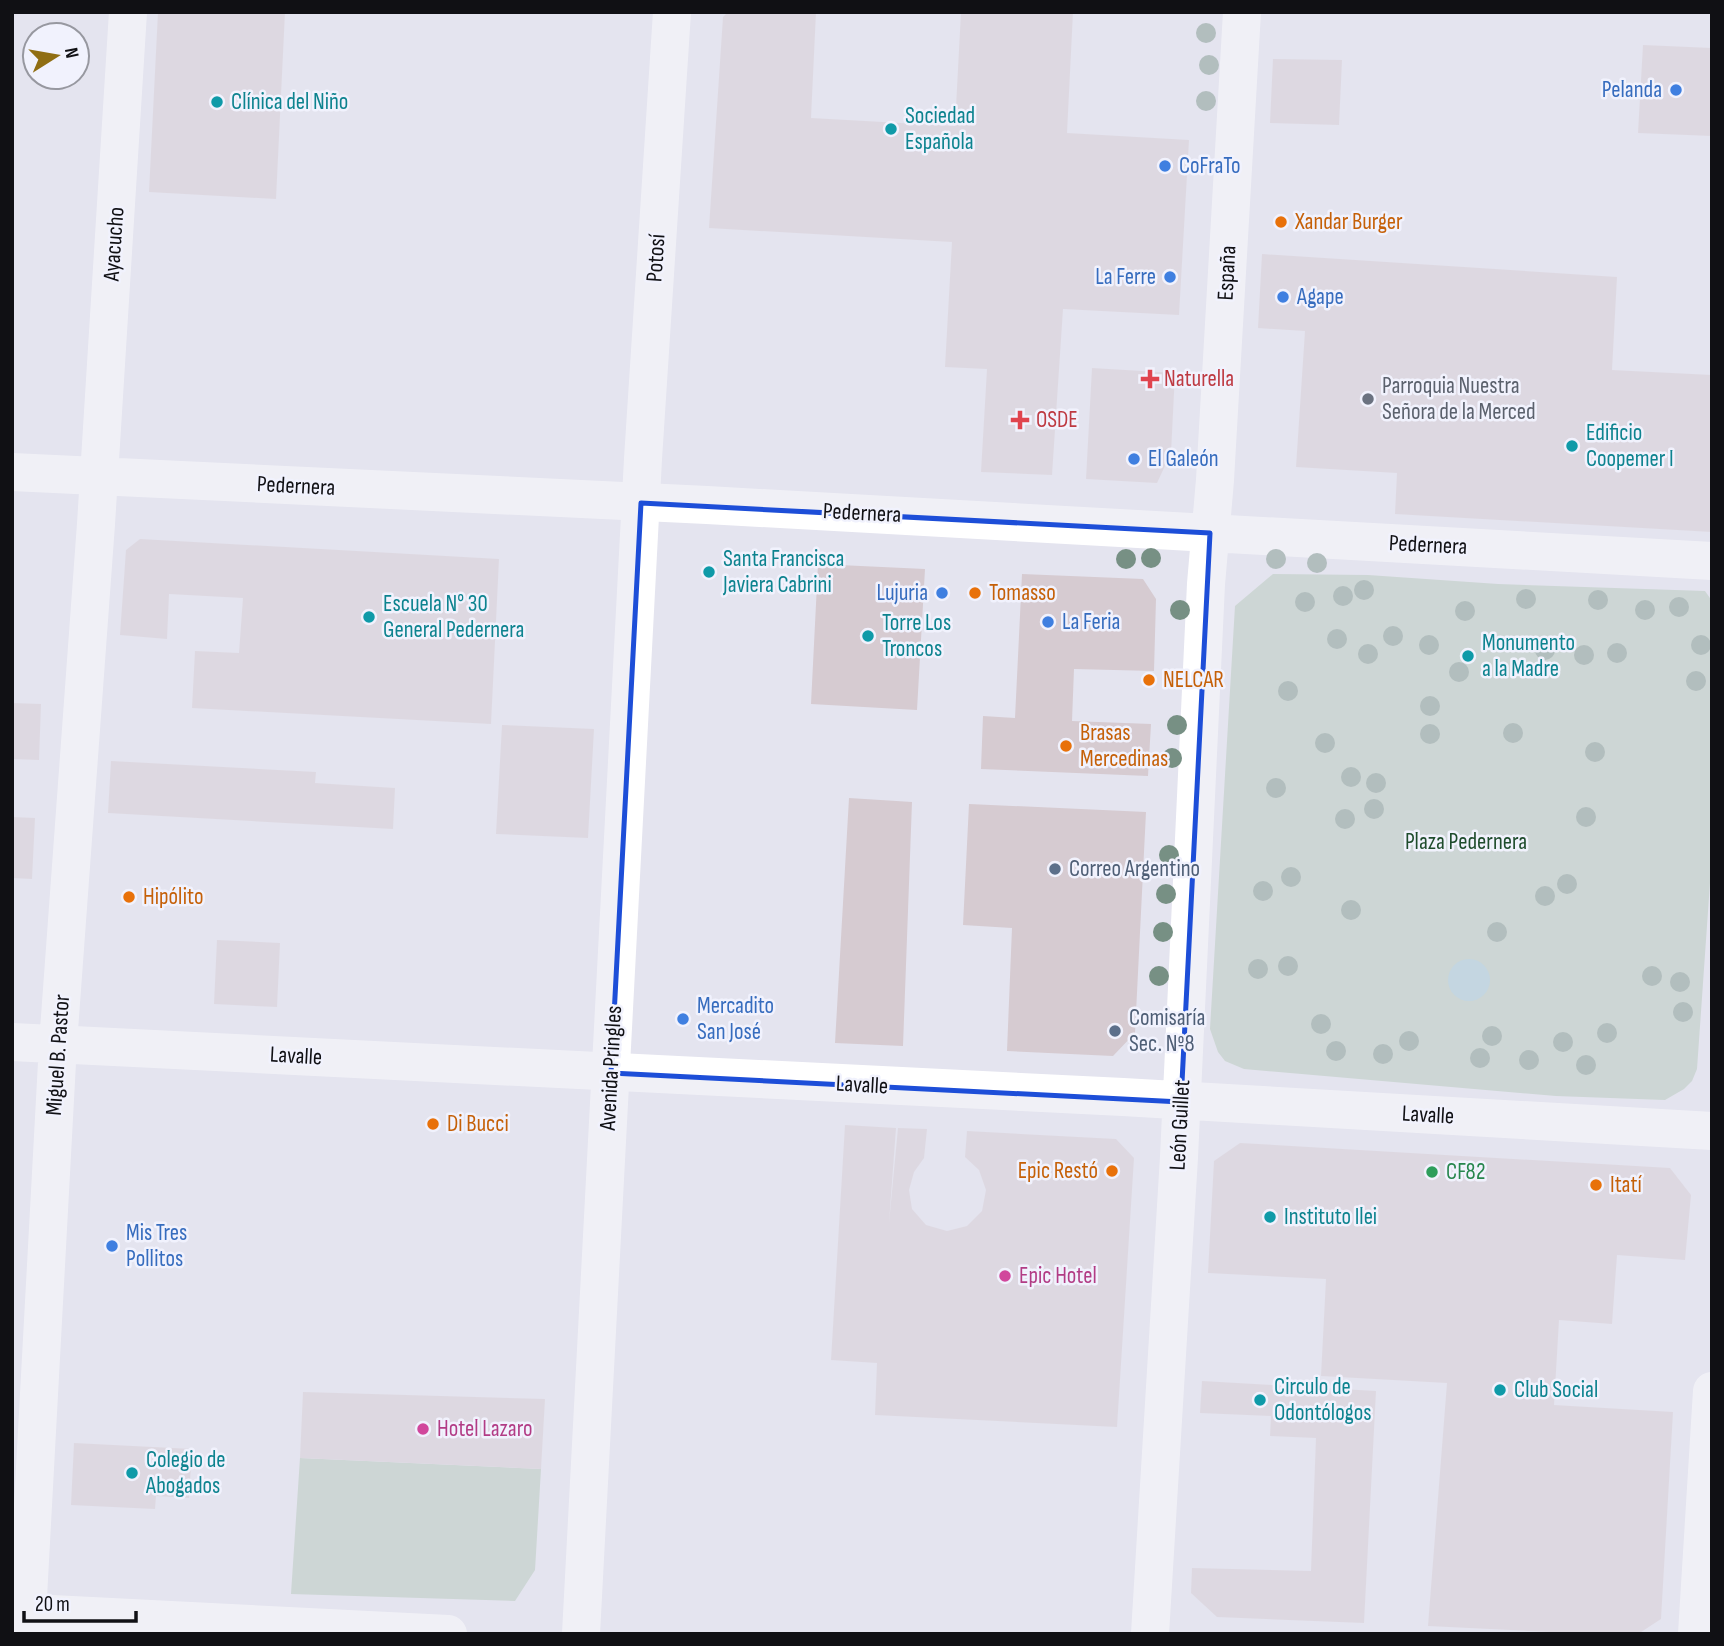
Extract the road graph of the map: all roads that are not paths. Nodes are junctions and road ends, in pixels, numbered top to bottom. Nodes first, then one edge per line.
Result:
1 (128, 12) edge
2 (673, 12) edge
3 (1242, 12) edge
4 (12, 472) edge
5 (99, 476) junction
6 (641, 503) junction
7 (1210, 533) junction
8 (1712, 561) edge
9 (12, 1042) edge
10 (58, 1044) junction
11 (611, 1073) junction
12 (1181, 1102) junction
13 (1712, 1131) edge
14 (1712, 1391) edge
15 (22, 1620) edge
16 (448, 1634) edge
17 (581, 1634) edge
18 (1150, 1634) edge
19 (1697, 1634) edge

1 - 5 street, Ayacucho
2 - 6 street, Potosí
3 - 7 street, España
4 - 5 street, Pedernera
5 - 6 street, Pedernera
5 - 10 street, Miguel B. Pastor
6 - 7 street, Pedernera
6 - 11 street, Avenida Pringles
7 - 8 street, Pedernera
7 - 12 street, León Guillet
9 - 10 street, Lavalle
10 - 11 street, Lavalle
10 - 15 street, Miguel B. Pastor
11 - 12 street, Lavalle
11 - 17 street, Avenida Pringles
12 - 13 street, Lavalle
12 - 18 street, León Guillet
14 - 19 street
15 - 16 street

